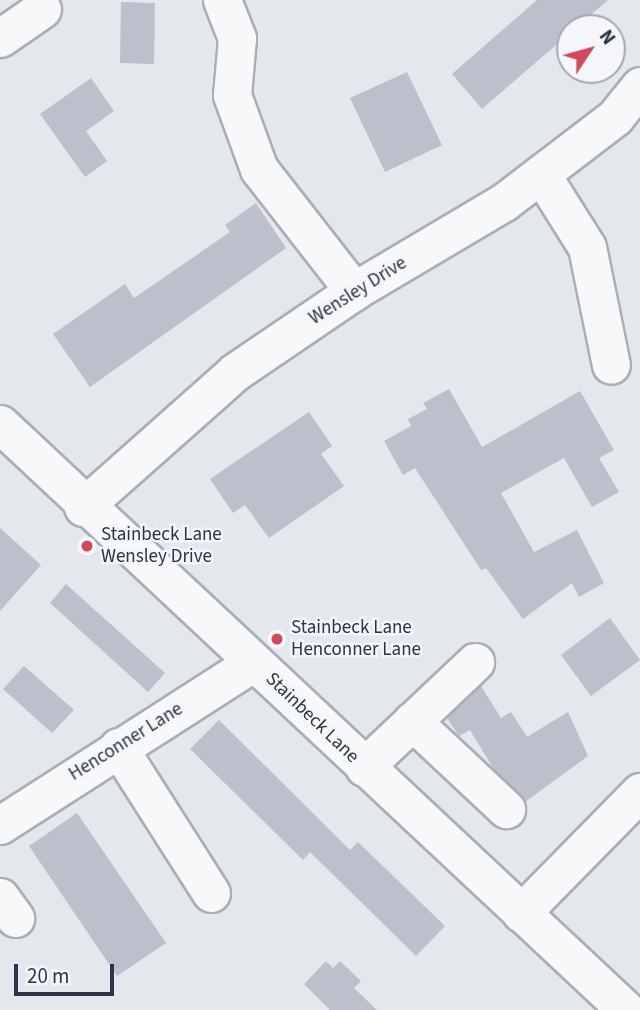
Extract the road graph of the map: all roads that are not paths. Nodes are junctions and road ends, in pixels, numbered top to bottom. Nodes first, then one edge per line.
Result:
1 (222, 0) edge
2 (42, 9) dead end
3 (0, 38) edge
4 (640, 86) edge
5 (541, 174) junction
6 (354, 291) junction
7 (611, 365) dead end
8 (0, 424) edge
9 (83, 506) junction
10 (254, 662) junction
11 (475, 662) dead end
12 (412, 721) junction
13 (118, 747) junction
14 (364, 767) junction
15 (640, 792) edge
16 (506, 809) dead end
17 (0, 825) edge
18 (211, 893) dead end
19 (521, 913) junction
20 (626, 1010) edge

1 - 6 street
2 - 3 street
4 - 5 street, Wensley Drive
5 - 6 street, Wensley Drive
5 - 7 street
6 - 9 street, Wensley Drive
8 - 9 street, Stainbeck Lane
9 - 10 street, Stainbeck Lane
10 - 13 street, Henconner Lane
10 - 14 street, Stainbeck Lane
11 - 12 street
12 - 14 street
12 - 16 street
13 - 17 street, Henconner Lane
13 - 18 street
14 - 19 street, Stainbeck Lane
15 - 19 street
19 - 20 street, Stainbeck Lane

